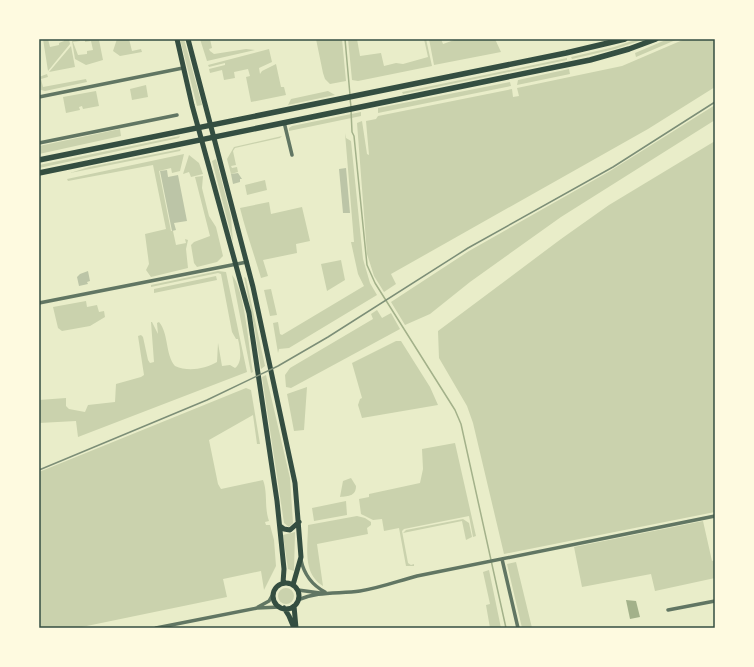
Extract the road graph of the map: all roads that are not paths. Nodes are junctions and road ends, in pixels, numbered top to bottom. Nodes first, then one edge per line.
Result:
1 (177, 39) edge
2 (188, 39) edge
3 (625, 39) edge
4 (656, 39) edge
5 (184, 68) junction
6 (396, 88) junction
7 (39, 97) edge
8 (398, 99) junction
9 (176, 116) dead end
10 (284, 122) junction
11 (210, 124) junction
12 (198, 127) junction
13 (214, 137) junction
14 (202, 140) junction
15 (39, 143) edge
16 (292, 155) dead end
17 (39, 160) edge
18 (39, 173) edge
19 (247, 262) junction
20 (236, 264) junction
21 (39, 303) edge
22 (715, 516) edge
23 (299, 522) junction
24 (280, 526) junction
25 (300, 557) junction
26 (501, 559) junction
27 (283, 583) junction
28 (293, 585) junction
29 (298, 590) junction
30 (321, 593) junction
31 (326, 593) junction
32 (274, 594) junction
33 (298, 600) junction
34 (715, 601) edge
35 (294, 606) junction
36 (257, 608) junction
37 (282, 608) junction
38 (668, 610) dead end
39 (156, 628) edge
40 (295, 628) edge
41 (518, 628) edge

1 - 5 main road
2 - 11 main road
3 - 6 main road
4 - 8 main road
5 - 7 street
5 - 12 main road
6 - 8 main road
6 - 11 main road
8 - 10 main road
9 - 15 street
10 - 13 main road
10 - 16 street
11 - 12 main road
11 - 13 main road
12 - 14 main road
12 - 17 main road
13 - 14 main road
13 - 19 main road
14 - 18 main road
14 - 20 main road
19 - 20 street
19 - 23 main road
20 - 21 street
20 - 24 main road
22 - 26 street
23 - 24 main road
23 - 25 main road
24 - 27 main road
25 - 28 main road
25 - 31 street
26 - 31 street
26 - 41 street
27 - 28 main road
27 - 32 main road
28 - 29 main road
29 - 30 street
29 - 33 main road
30 - 31 street
30 - 33 street
32 - 36 street
32 - 37 main road
33 - 35 main road
34 - 38 street
35 - 37 main road
35 - 40 main road
36 - 37 street
36 - 39 street
37 - 40 main road

